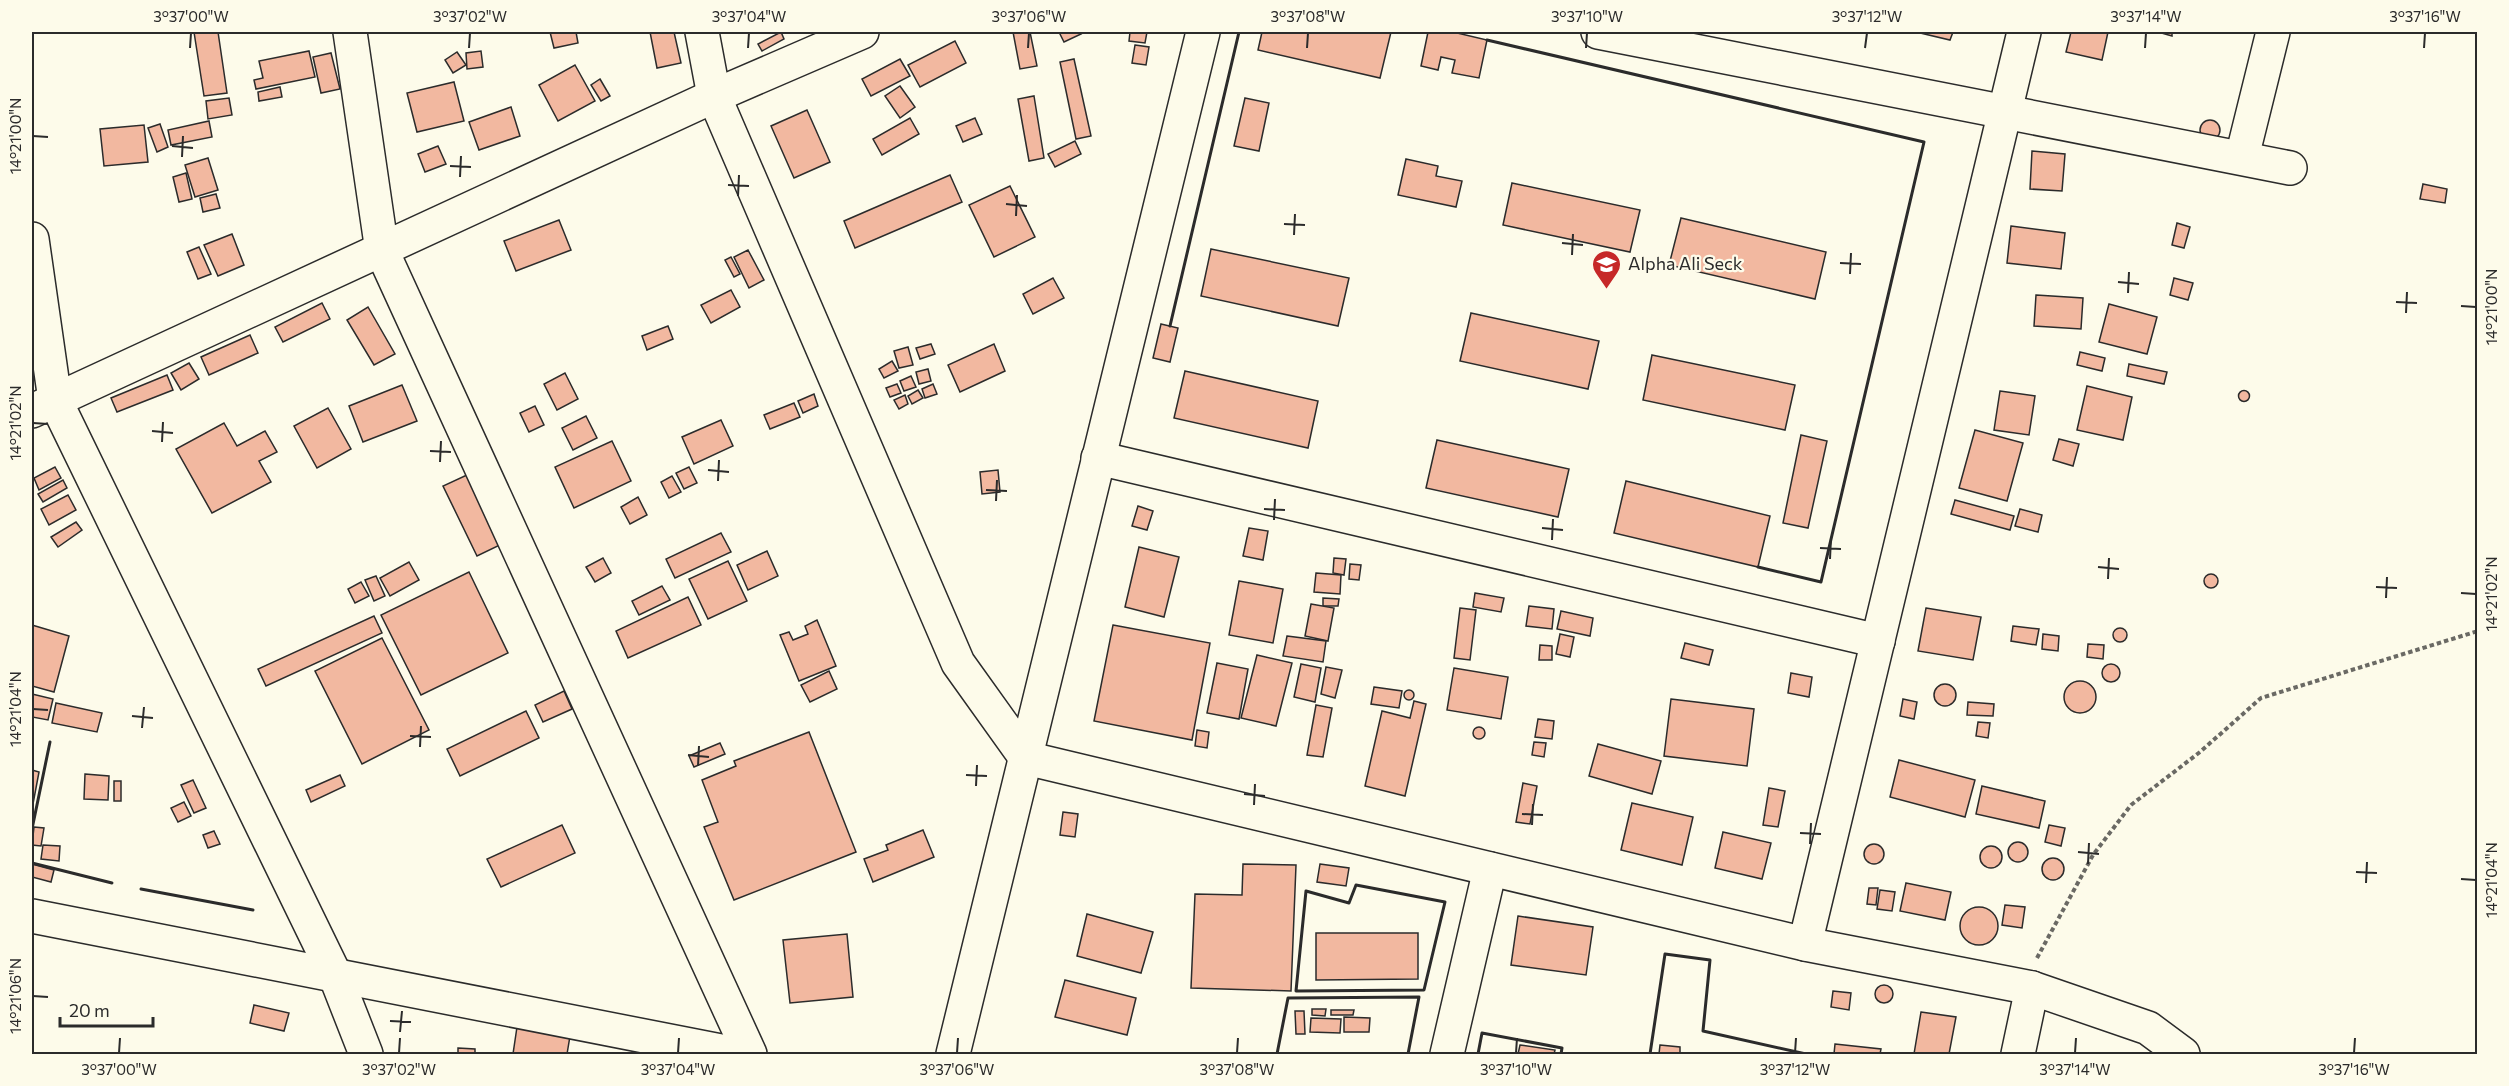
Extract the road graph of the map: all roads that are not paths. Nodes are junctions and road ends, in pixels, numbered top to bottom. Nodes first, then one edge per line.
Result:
1 (350, 32) edge
2 (702, 32) edge
3 (862, 32) edge
4 (1203, 32) edge
5 (1598, 32) edge
6 (2024, 32) edge
7 (2273, 32) edge
8 (714, 96) junction
9 (2005, 112) junction
10 (2242, 157) junction
11 (2290, 168) dead end
12 (32, 239) edge
13 (382, 250) junction
14 (43, 406) edge
15 (1098, 458) junction
16 (1878, 641) junction
17 (1026, 758) junction
18 (1490, 869) junction
19 (32, 916) edge
20 (1805, 944) junction
21 (335, 975) junction
22 (2032, 988) junction
23 (366, 1054) edge
24 (736, 1054) edge
25 (750, 1054) edge
26 (953, 1054) edge
27 (1447, 1054) edge
28 (2018, 1054) edge
29 (2183, 1054) edge

1 - 13 street
2 - 8 street
3 - 8 street
4 - 15 street
5 - 9 street
6 - 9 street
7 - 10 street
8 - 13 street
8 - 17 street
9 - 10 street
9 - 16 street
10 - 11 street
12 - 14 street
13 - 14 street
13 - 25 street
14 - 21 street
15 - 16 street
15 - 17 street
16 - 20 street
17 - 18 street
17 - 26 street
18 - 20 street
18 - 27 street
19 - 21 street
20 - 22 street
21 - 23 street
21 - 24 street
22 - 28 street
22 - 29 street

